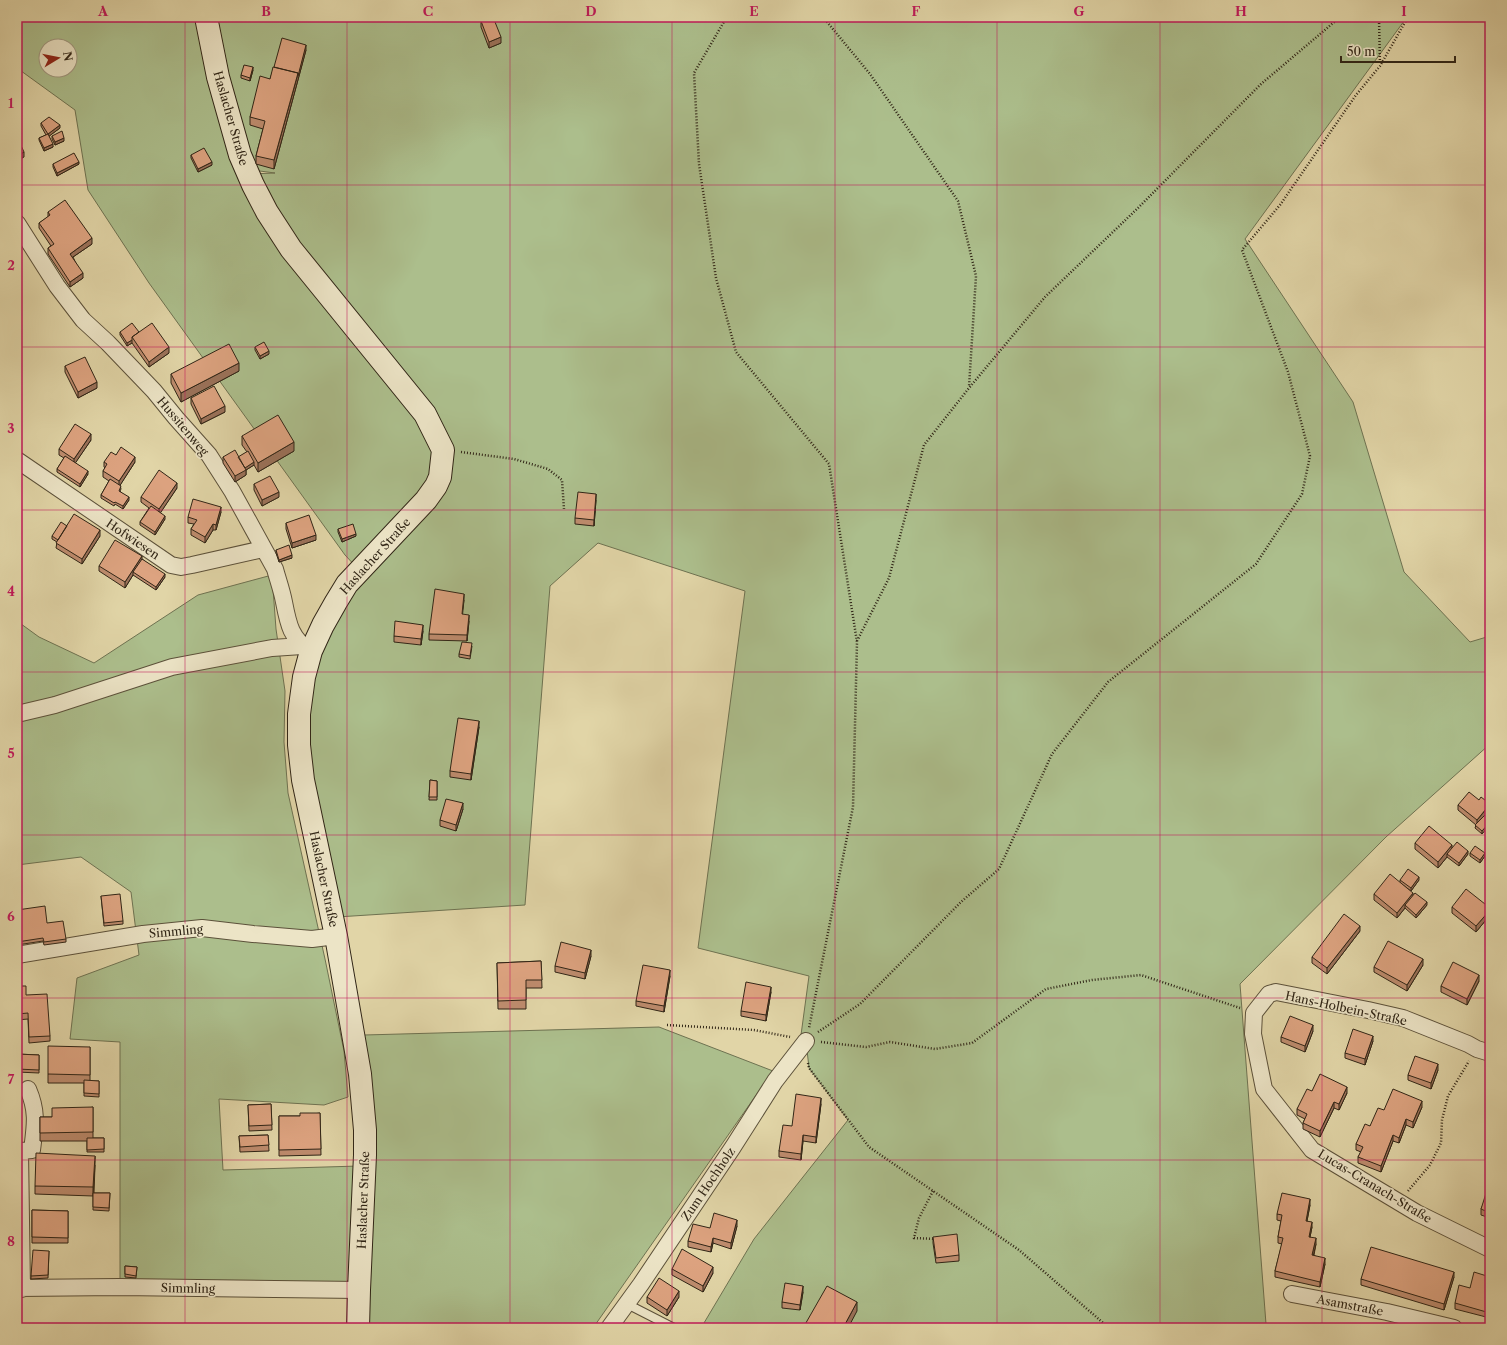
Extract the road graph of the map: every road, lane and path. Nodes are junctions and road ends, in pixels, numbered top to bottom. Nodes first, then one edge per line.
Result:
1 (206, 17) edge
2 (726, 17) edge
3 (823, 17) edge
4 (1408, 17) edge
5 (1380, 66) junction
6 (17, 223) edge
7 (968, 388) junction
8 (443, 450) junction
9 (17, 460) edge
10 (564, 509) dead end
11 (263, 549) junction
12 (857, 642) junction
13 (306, 649) junction
14 (17, 714) edge
15 (336, 936) junction
16 (17, 955) edge
17 (1254, 1013) junction
18 (667, 1025) dead end
19 (806, 1041) junction
20 (1483, 1051) edge
21 (28, 1089) dead end
22 (19, 1151) edge
23 (933, 1191) junction
24 (1398, 1202) junction
25 (937, 1239) edge
26 (1490, 1249) edge
27 (19, 1289) edge
28 (359, 1290) junction
29 (1292, 1294) dead end
30 (627, 1304) junction
31 (358, 1328) edge
32 (609, 1328) edge
33 (674, 1328) edge
34 (1109, 1328) edge
35 (1454, 1328) edge

1 - 8 street, Haslacher Straße
2 - 12 path
3 - 7 path
4 - 5 path
5 - 7 path
5 - 19 path
6 - 11 street, Hussitenweg
7 - 12 path
8 - 10 path
8 - 13 street, Haslacher Straße
9 - 11 street, Hofwiesen
11 - 13 street, Hussitenweg
12 - 19 path
13 - 14 street
13 - 15 street, Haslacher Straße
15 - 16 street, Simmling
15 - 28 street, Haslacher Straße
17 - 19 path
17 - 20 street, Hans-Holbein-Straße
17 - 24 street, Lucas-Cranach-Straße
18 - 19 path
19 - 23 path
19 - 30 street, Zum Hochholz
20 - 24 path
21 - 22 street
22 - 27 street
23 - 25 path
23 - 34 path
24 - 26 street, Lucas-Cranach-Straße
27 - 28 street, Simmling
28 - 31 street, Haslacher Straße
29 - 35 street, Asamstraße
30 - 32 street, Zum Hochholz
30 - 33 lane

